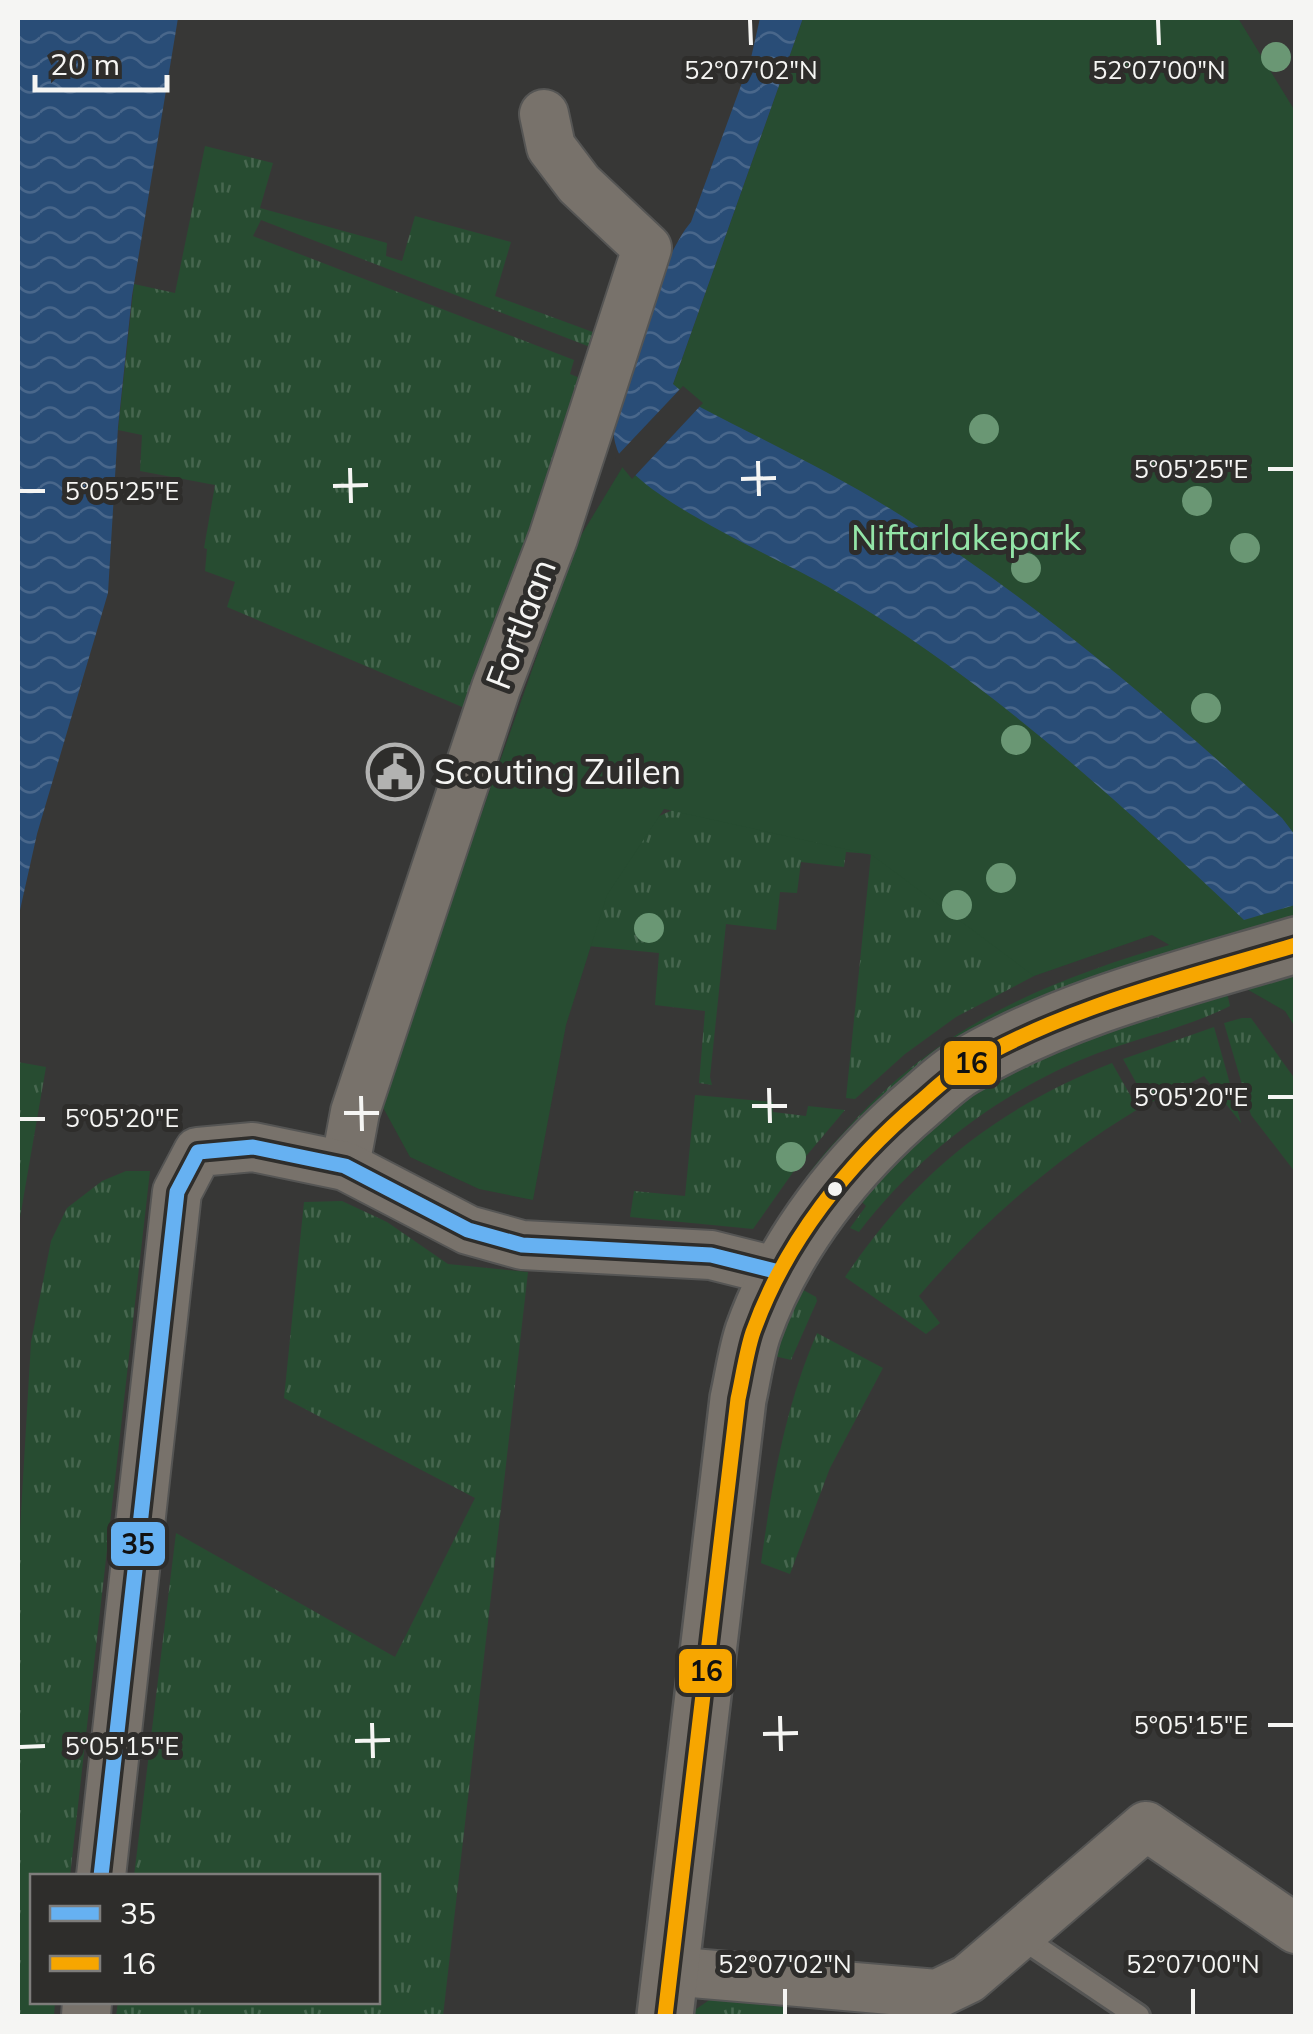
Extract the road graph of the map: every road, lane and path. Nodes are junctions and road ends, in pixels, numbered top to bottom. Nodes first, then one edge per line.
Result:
1 (544, 114) dead end
2 (1272, 952) edge
3 (346, 1166) junction
4 (779, 1272) junction
5 (101, 1874) edge
6 (1296, 1929) edge
7 (1020, 1937) junction
8 (667, 1994) edge
9 (936, 2005) edge
10 (1138, 2016) edge

1 - 3 street, Fortlaan
2 - 4 street
3 - 4 street
3 - 5 street
4 - 8 street
6 - 7 street
7 - 9 street
7 - 10 lane
8 - 9 street

